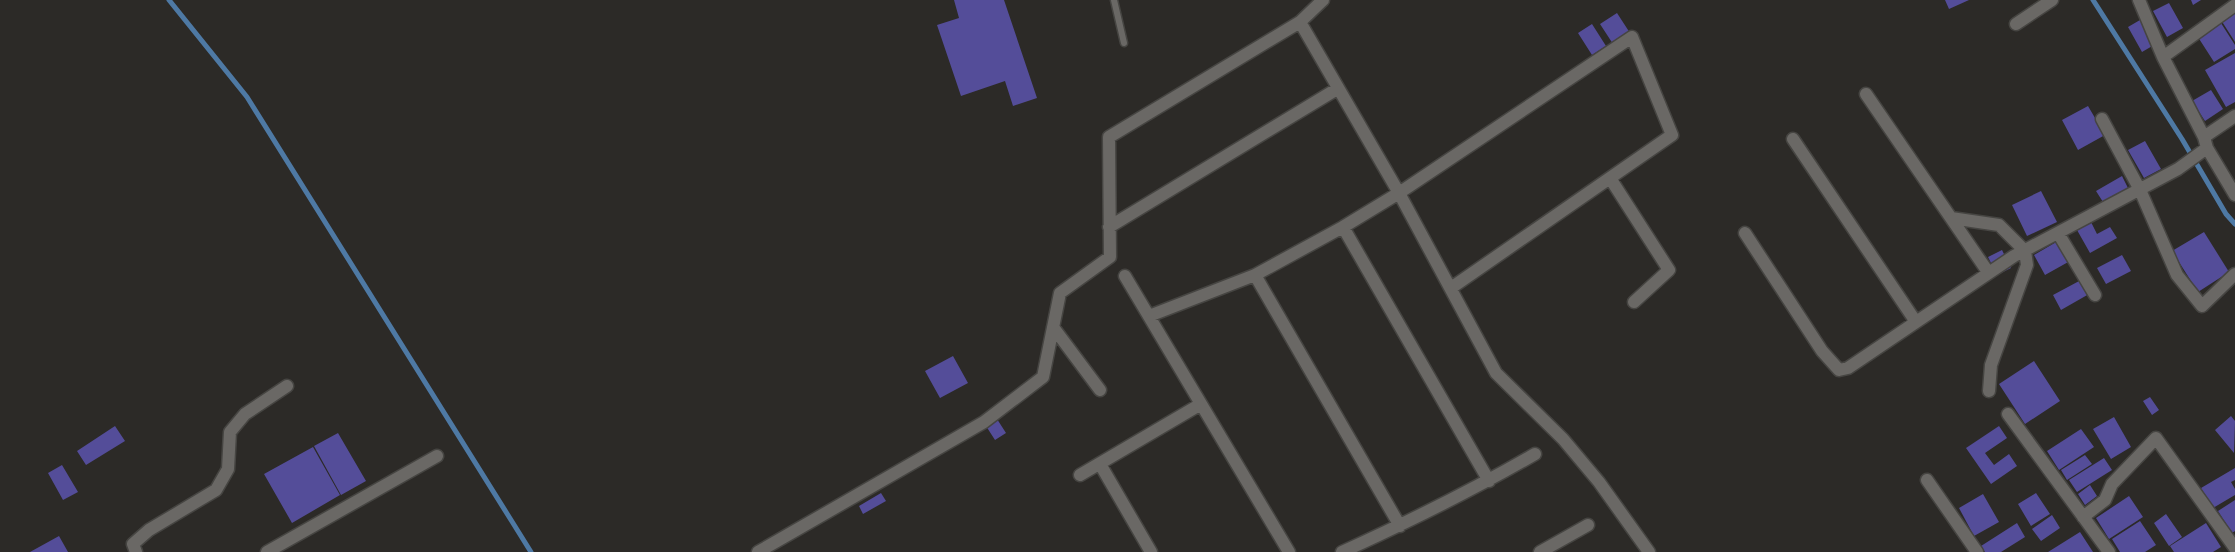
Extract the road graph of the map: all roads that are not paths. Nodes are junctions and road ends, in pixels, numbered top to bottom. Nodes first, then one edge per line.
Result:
1 (1114, 0) edge
2 (1323, 0) edge
3 (2052, 0) edge
4 (2139, 0) edge
5 (2235, 4) edge
6 (1300, 22) junction
7 (2016, 24) dead end
8 (1124, 43) dead end
9 (2163, 57) junction
10 (1337, 89) junction
11 (1866, 94) dead end
12 (2235, 116) edge
13 (2102, 119) dead end
14 (1793, 139) dead end
15 (2206, 143) junction
16 (1610, 178) junction
17 (2140, 190) junction
18 (1399, 193) junction
19 (2235, 195) edge
20 (1951, 218) junction
21 (1109, 227) junction
22 (1343, 227) junction
23 (2058, 233) junction
24 (1745, 234) dead end
25 (2026, 250) junction
26 (1988, 272) junction
27 (2235, 274) edge
28 (1255, 275) junction
29 (1125, 276) dead end
30 (1451, 288) junction
31 (2095, 295) dead end
32 (1634, 302) dead end
33 (1149, 316) junction
34 (1916, 322) junction
35 (1053, 327) junction
36 (287, 386) dead end
37 (1100, 390) dead end
38 (1989, 391) dead end
39 (1201, 404) junction
40 (2008, 414) dead end
41 (1535, 454) dead end
42 (437, 456) dead end
43 (1100, 464) junction
44 (1080, 475) dead end
45 (1489, 480) junction
46 (1927, 480) dead end
47 (2083, 517) junction
48 (1588, 525) dead end
49 (1400, 526) junction
50 (2234, 543) edge
51 (136, 552) edge
52 (267, 552) edge
53 (758, 552) edge
54 (1151, 552) edge
55 (1289, 552) edge
56 (1342, 552) edge
57 (1540, 552) edge
58 (1649, 552) edge
59 (1977, 552) edge
60 (2109, 552) edge

1 - 8 lane
2 - 6 street
3 - 7 street
4 - 9 street
5 - 9 street
6 - 10 street
6 - 21 street
9 - 15 street
10 - 18 street
10 - 21 street
11 - 20 street
12 - 15 street
13 - 17 street
14 - 34 street
15 - 17 street
15 - 19 street
16 - 18 street
16 - 30 street
16 - 32 street
17 - 23 street
17 - 27 street
18 - 22 street
18 - 30 street
20 - 25 street
20 - 26 street
21 - 35 street
22 - 28 street
22 - 45 street
23 - 25 street
23 - 31 street
24 - 34 street
25 - 26 street
25 - 38 street
26 - 34 street
28 - 33 street
28 - 49 street
29 - 33 street
30 - 58 street
33 - 39 street
35 - 37 street
35 - 53 street
36 - 51 street
39 - 43 street
39 - 55 street
40 - 47 street
41 - 45 street
42 - 52 street
43 - 44 street
43 - 54 street
45 - 49 street
46 - 59 street
47 - 50 street
47 - 60 street
48 - 57 street
49 - 56 street

